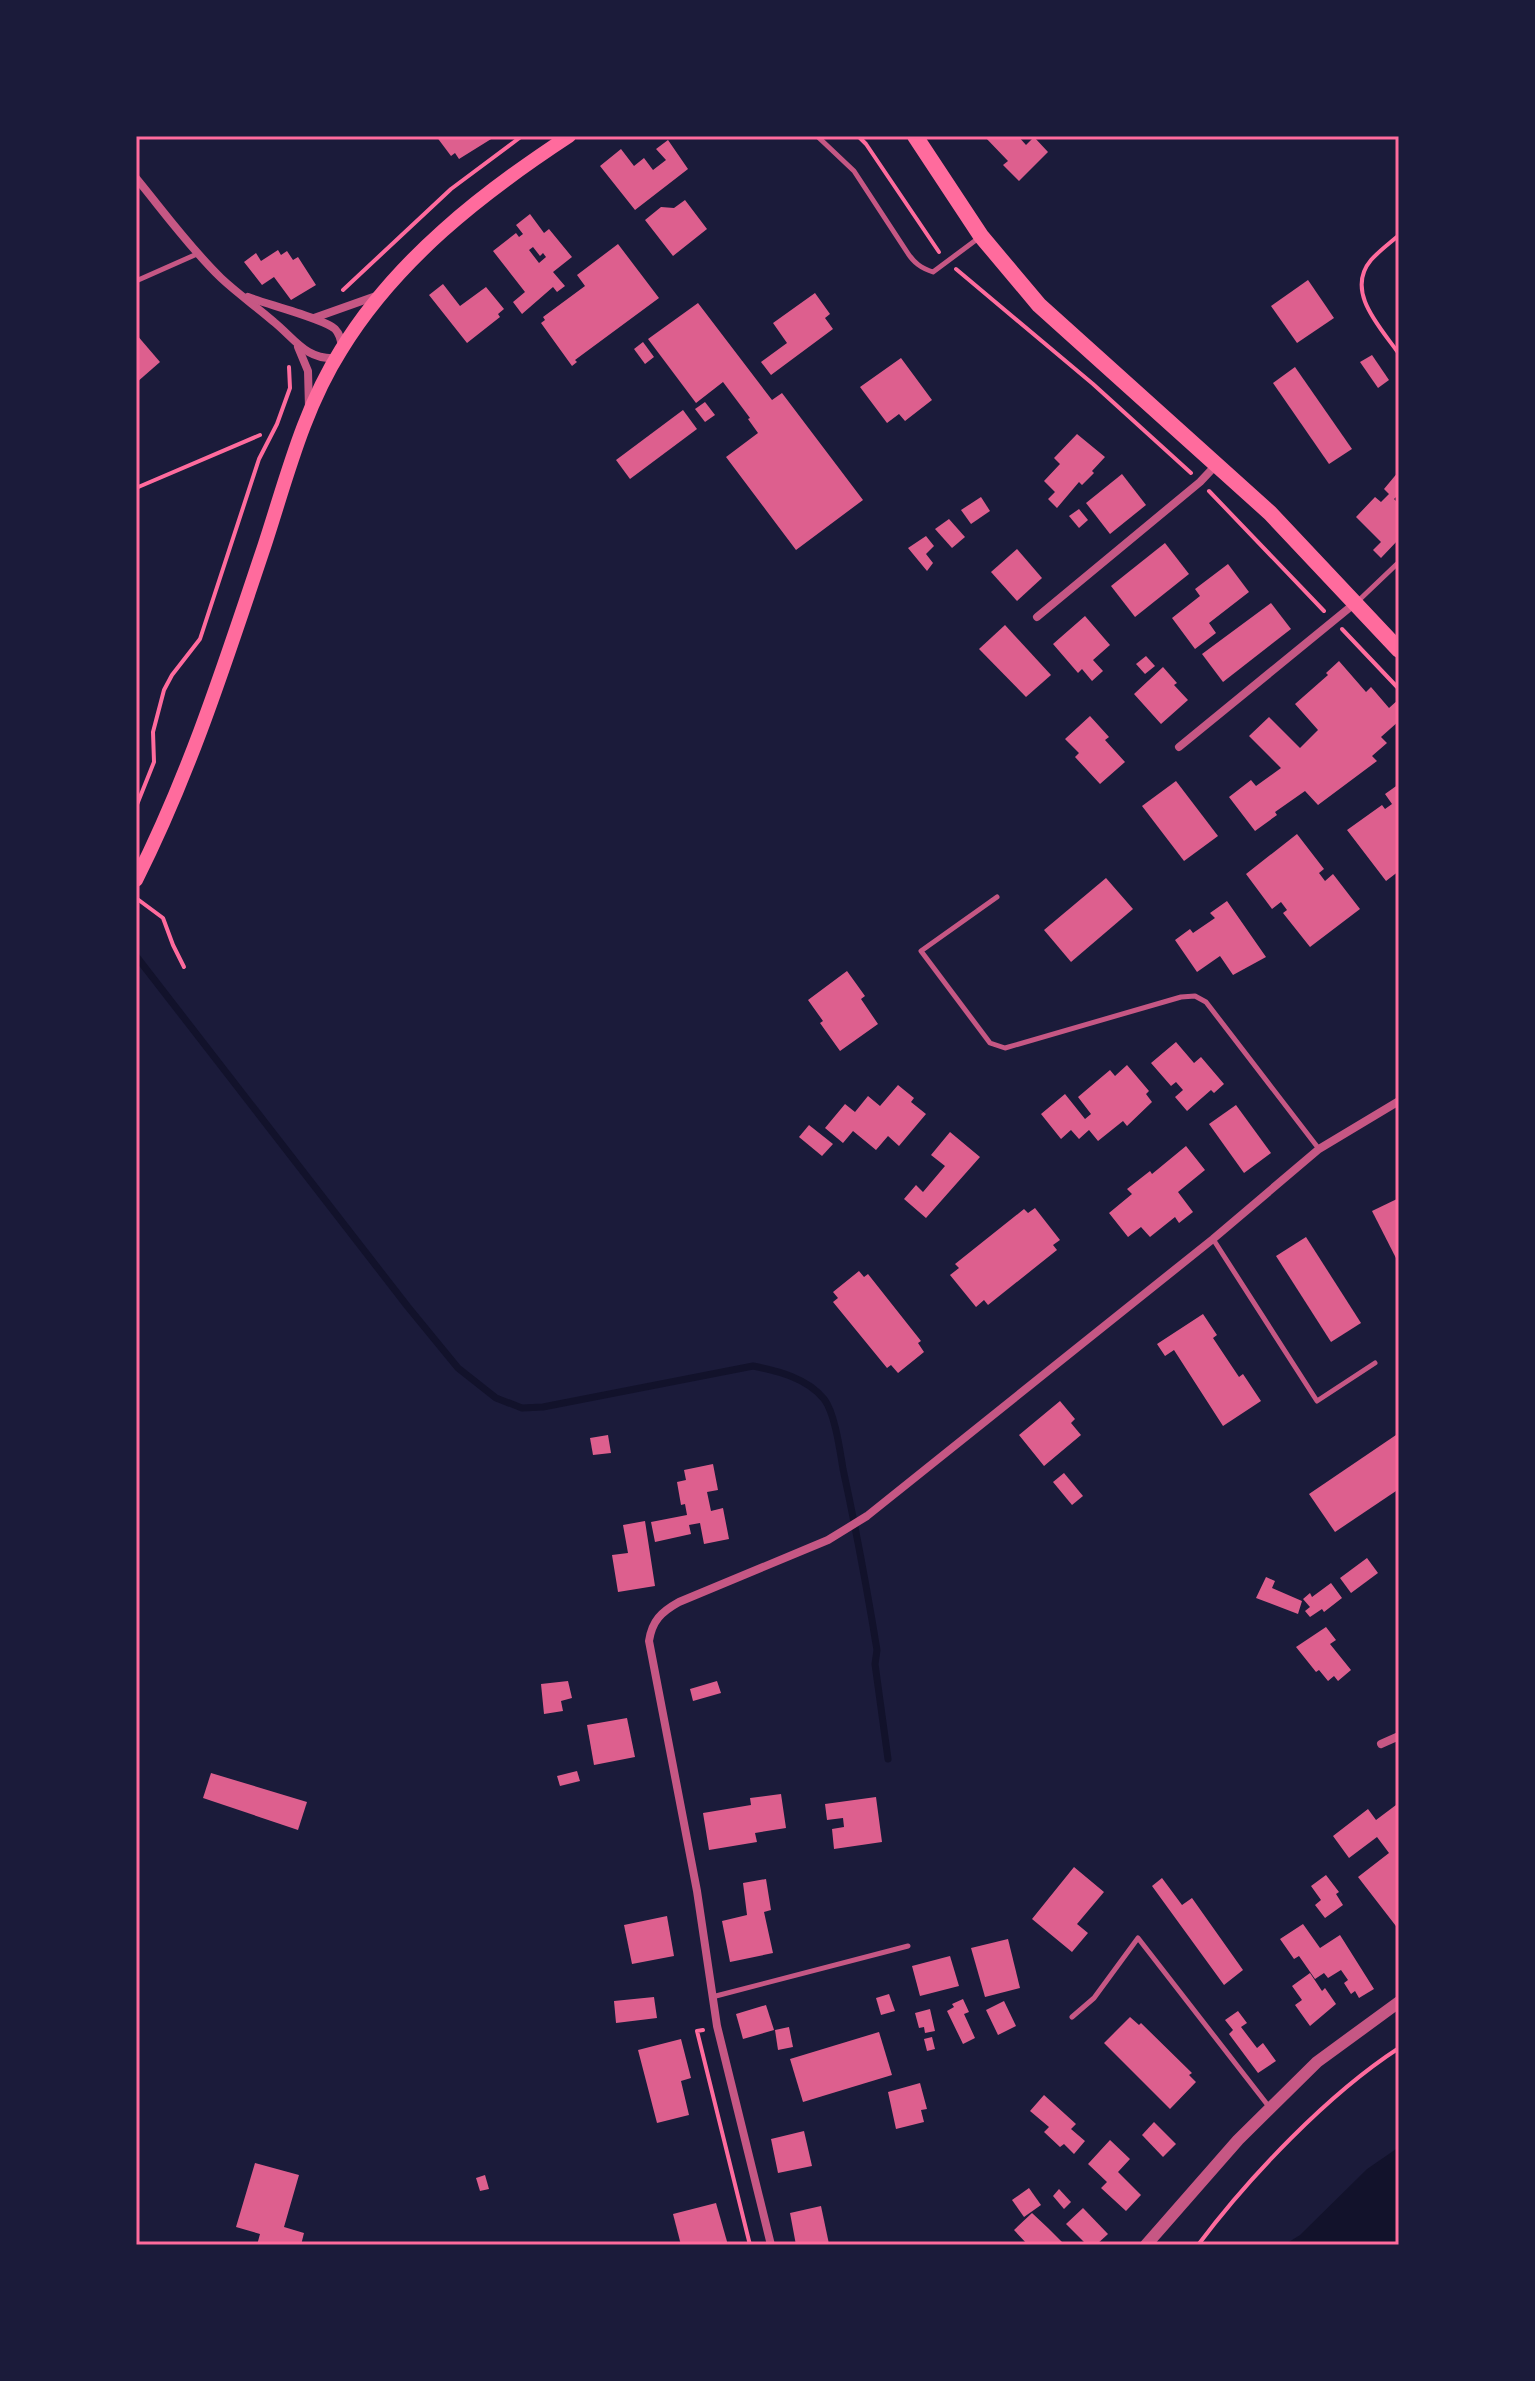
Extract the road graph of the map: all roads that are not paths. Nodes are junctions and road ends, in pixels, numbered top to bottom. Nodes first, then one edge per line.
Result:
1 (569, 136) edge
2 (817, 136) edge
3 (915, 136) edge
4 (921, 136) edge
5 (929, 156) junction
6 (136, 178) edge
7 (981, 236) junction
8 (198, 253) junction
9 (136, 281) edge
10 (240, 294) junction
11 (381, 295) junction
12 (313, 318) junction
13 (298, 347) junction
14 (339, 352) junction
15 (309, 413) junction
16 (1216, 465) junction
17 (1399, 562) edge
18 (1354, 604) junction
19 (1037, 617) dead end
20 (1399, 650) edge
21 (1179, 747) dead end
22 (136, 880) edge
23 (997, 897) dead end
24 (1399, 1101) edge
25 (1319, 1149) junction
26 (1213, 1239) junction
27 (1375, 1363) dead end
28 (1399, 1736) edge
29 (1381, 1744) dead end
30 (908, 1946) dead end
31 (711, 1998) junction
32 (1399, 2002) edge
33 (1072, 2017) dead end
34 (1270, 2108) junction
35 (771, 2245) edge
36 (1146, 2245) edge

1 - 11 main road
2 - 7 lane
3 - 5 main road
4 - 5 main road
5 - 7 main road
6 - 8 street
7 - 16 main road
8 - 9 lane
8 - 10 street
10 - 12 street
10 - 13 street
11 - 12 street
11 - 14 main road
12 - 14 street
13 - 14 street
13 - 15 street
14 - 15 main road
15 - 22 main road
16 - 18 main road
16 - 19 street
17 - 18 lane
18 - 20 main road
18 - 21 street
23 - 25 lane
24 - 25 street
25 - 26 street
26 - 27 lane
26 - 31 street
28 - 29 street
30 - 31 lane
31 - 35 street
32 - 34 street
33 - 34 lane
34 - 36 street

